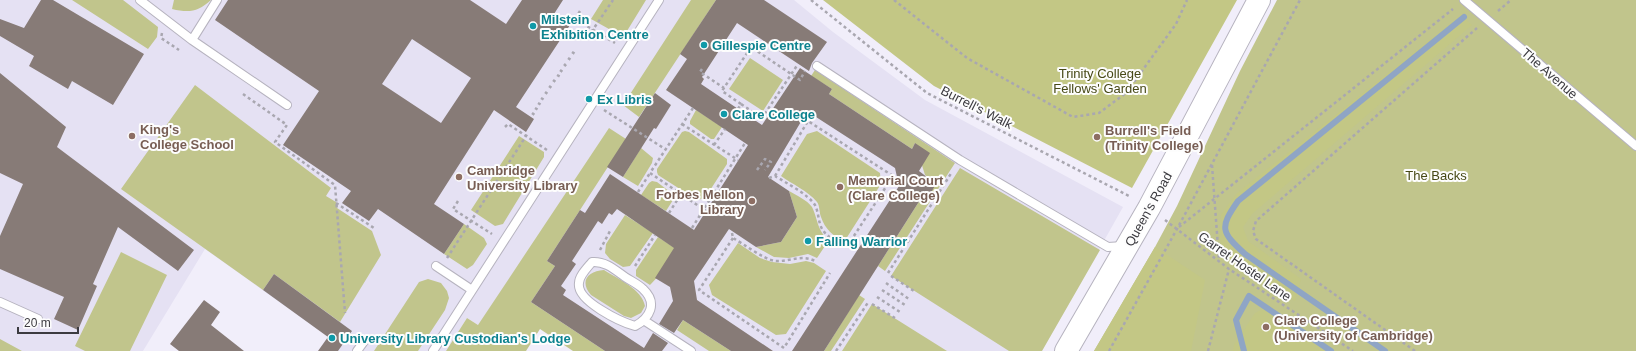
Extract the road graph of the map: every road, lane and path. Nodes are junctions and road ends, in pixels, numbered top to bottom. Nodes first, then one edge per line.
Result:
1 (140, 0) edge
2 (217, 0) edge
3 (613, 0) edge
4 (658, 0) edge
5 (811, 0) edge
6 (894, 0) edge
7 (1187, 0) edge
8 (1260, 0) edge
9 (1300, 0) edge
10 (1464, 0) edge
11 (150, 3) edge
12 (1455, 8) dead end
13 (580, 11) dead end
14 (166, 20) junction
15 (1488, 20) junction
16 (593, 30) junction
17 (588, 37) dead end
18 (192, 40) junction
19 (626, 50) junction
20 (180, 51) dead end
21 (572, 52) dead end
22 (575, 54) dead end
23 (568, 58) dead end
24 (571, 60) dead end
25 (564, 64) dead end
26 (798, 64) dead end
27 (818, 66) dead end
28 (567, 67) dead end
29 (807, 68) dead end
30 (702, 69) dead end
31 (560, 70) dead end
32 (564, 72) dead end
33 (791, 74) junction
34 (557, 75) dead end
35 (561, 77) dead end
36 (553, 80) dead end
37 (557, 83) dead end
38 (549, 86) dead end
39 (724, 88) junction
40 (553, 89) dead end
41 (237, 90) dead end
42 (545, 92) dead end
43 (549, 95) dead end
44 (542, 98) dead end
45 (546, 101) dead end
46 (538, 103) dead end
47 (594, 103) junction
48 (741, 104) junction
49 (287, 105) dead end
50 (542, 106) dead end
51 (535, 108) dead end
52 (693, 108) dead end
53 (738, 109) dead end
54 (540, 111) dead end
55 (532, 113) dead end
56 (536, 116) dead end
57 (682, 124) junction
58 (505, 127) dead end
59 (725, 129) dead end
60 (527, 135) junction
61 (746, 143) dead end
62 (714, 145) junction
63 (1636, 146) edge
64 (665, 149) junction
65 (558, 158) junction
66 (737, 159) junction
67 (960, 160) junction
68 (1212, 164) junction
69 (757, 170) dead end
70 (765, 170) dead end
71 (650, 174) junction
72 (775, 176) junction
73 (893, 176) junction
74 (897, 177) dead end
75 (769, 178) dead end
76 (638, 192) dead end
77 (681, 194) junction
78 (1214, 199) junction
79 (458, 201) dead end
80 (336, 202) junction
81 (1149, 208) junction
82 (705, 210) junction
83 (669, 213) dead end
84 (471, 220) junction
85 (374, 228) dead end
86 (692, 228) dead end
87 (1177, 229) junction
88 (610, 231) dead end
89 (732, 233) dead end
90 (655, 235) dead end
91 (733, 238) junction
92 (831, 238) dead end
93 (504, 242) junction
94 (848, 245) dead end
95 (1127, 246) junction
96 (815, 260) dead end
97 (600, 262) junction
98 (1219, 262) junction
99 (438, 267) joint
100 (1229, 269) junction
101 (888, 273) dead end
102 (830, 274) dead end
103 (891, 276) dead end
104 (627, 278) junction
105 (886, 283) dead end
106 (472, 290) junction
107 (882, 290) dead end
108 (914, 290) dead end
109 (877, 297) dead end
110 (909, 299) dead end
111 (868, 301) dead end
112 (0, 302) edge
113 (872, 304) dead end
114 (905, 305) dead end
115 (900, 312) dead end
116 (345, 313) dead end
117 (895, 318) dead end
118 (38, 319) dead end
119 (645, 321) junction
120 (365, 340) dead end
121 (358, 351) edge
122 (433, 351) edge
123 (691, 351) edge
124 (836, 351) edge
125 (1066, 351) edge
126 (1109, 351) edge
127 (1208, 351) edge
128 (1352, 351) edge
129 (1414, 351) edge

1 - 11 lane
2 - 18 lane
3 - 16 path
4 - 19 lane
5 - 81 path, Burrell's Walk
6 - 7 path
8 - 81 main road, Queen's Road
9 - 68 path
10 - 15 lane, The Avenue
11 - 14 lane
12 - 78 path
13 - 16 path
14 - 18 lane
14 - 20 path
15 - 63 lane, The Avenue
15 - 129 path
16 - 17 path
16 - 19 path
18 - 49 lane
19 - 47 lane
21 - 22 path
23 - 24 path
25 - 28 path
26 - 33 path
27 - 67 lane
29 - 33 path
30 - 39 path
31 - 32 path
33 - 39 path
33 - 48 path
34 - 35 path
36 - 37 path
38 - 40 path
39 - 48 path
41 - 80 path
42 - 43 path
44 - 45 path
46 - 50 path
47 - 64 path
47 - 65 lane
48 - 53 path
51 - 54 path
52 - 57 path
55 - 56 path
57 - 62 path
57 - 64 path
58 - 60 path
59 - 62 path
60 - 65 path
60 - 84 path
61 - 66 path
62 - 66 path
64 - 71 path
65 - 93 lane
66 - 82 path
67 - 95 lane
67 - 101 path
68 - 78 path
68 - 87 path
69 - 70 path
71 - 76 path
71 - 77 path
72 - 73 path
72 - 75 path
72 - 92 path
73 - 74 path
73 - 94 path
77 - 82 path
77 - 83 path
78 - 87 path
78 - 98 path
79 - 84 path
80 - 85 path
80 - 116 path
81 - 87 path, Garret Hostel Lane
81 - 95 main road, Queen's Road
82 - 86 path
84 - 93 path
84 - 99 path
87 - 98 path, Garret Hostel Lane
87 - 126 path
88 - 97 path
89 - 91 path
90 - 104 path
91 - 96 path
91 - 102 path
93 - 106 lane
95 - 125 main road, Queen's Road
97 - 104 lane
97 - 119 lane
98 - 100 path, Garret Hostel Lane
99 - 106 lane
100 - 127 path
100 - 128 path, Garret Hostel Lane
103 - 108 path
104 - 119 lane
105 - 110 path
106 - 122 lane
107 - 114 path
109 - 115 path
111 - 124 path
112 - 118 lane
113 - 117 path
119 - 123 lane
120 - 121 lane

